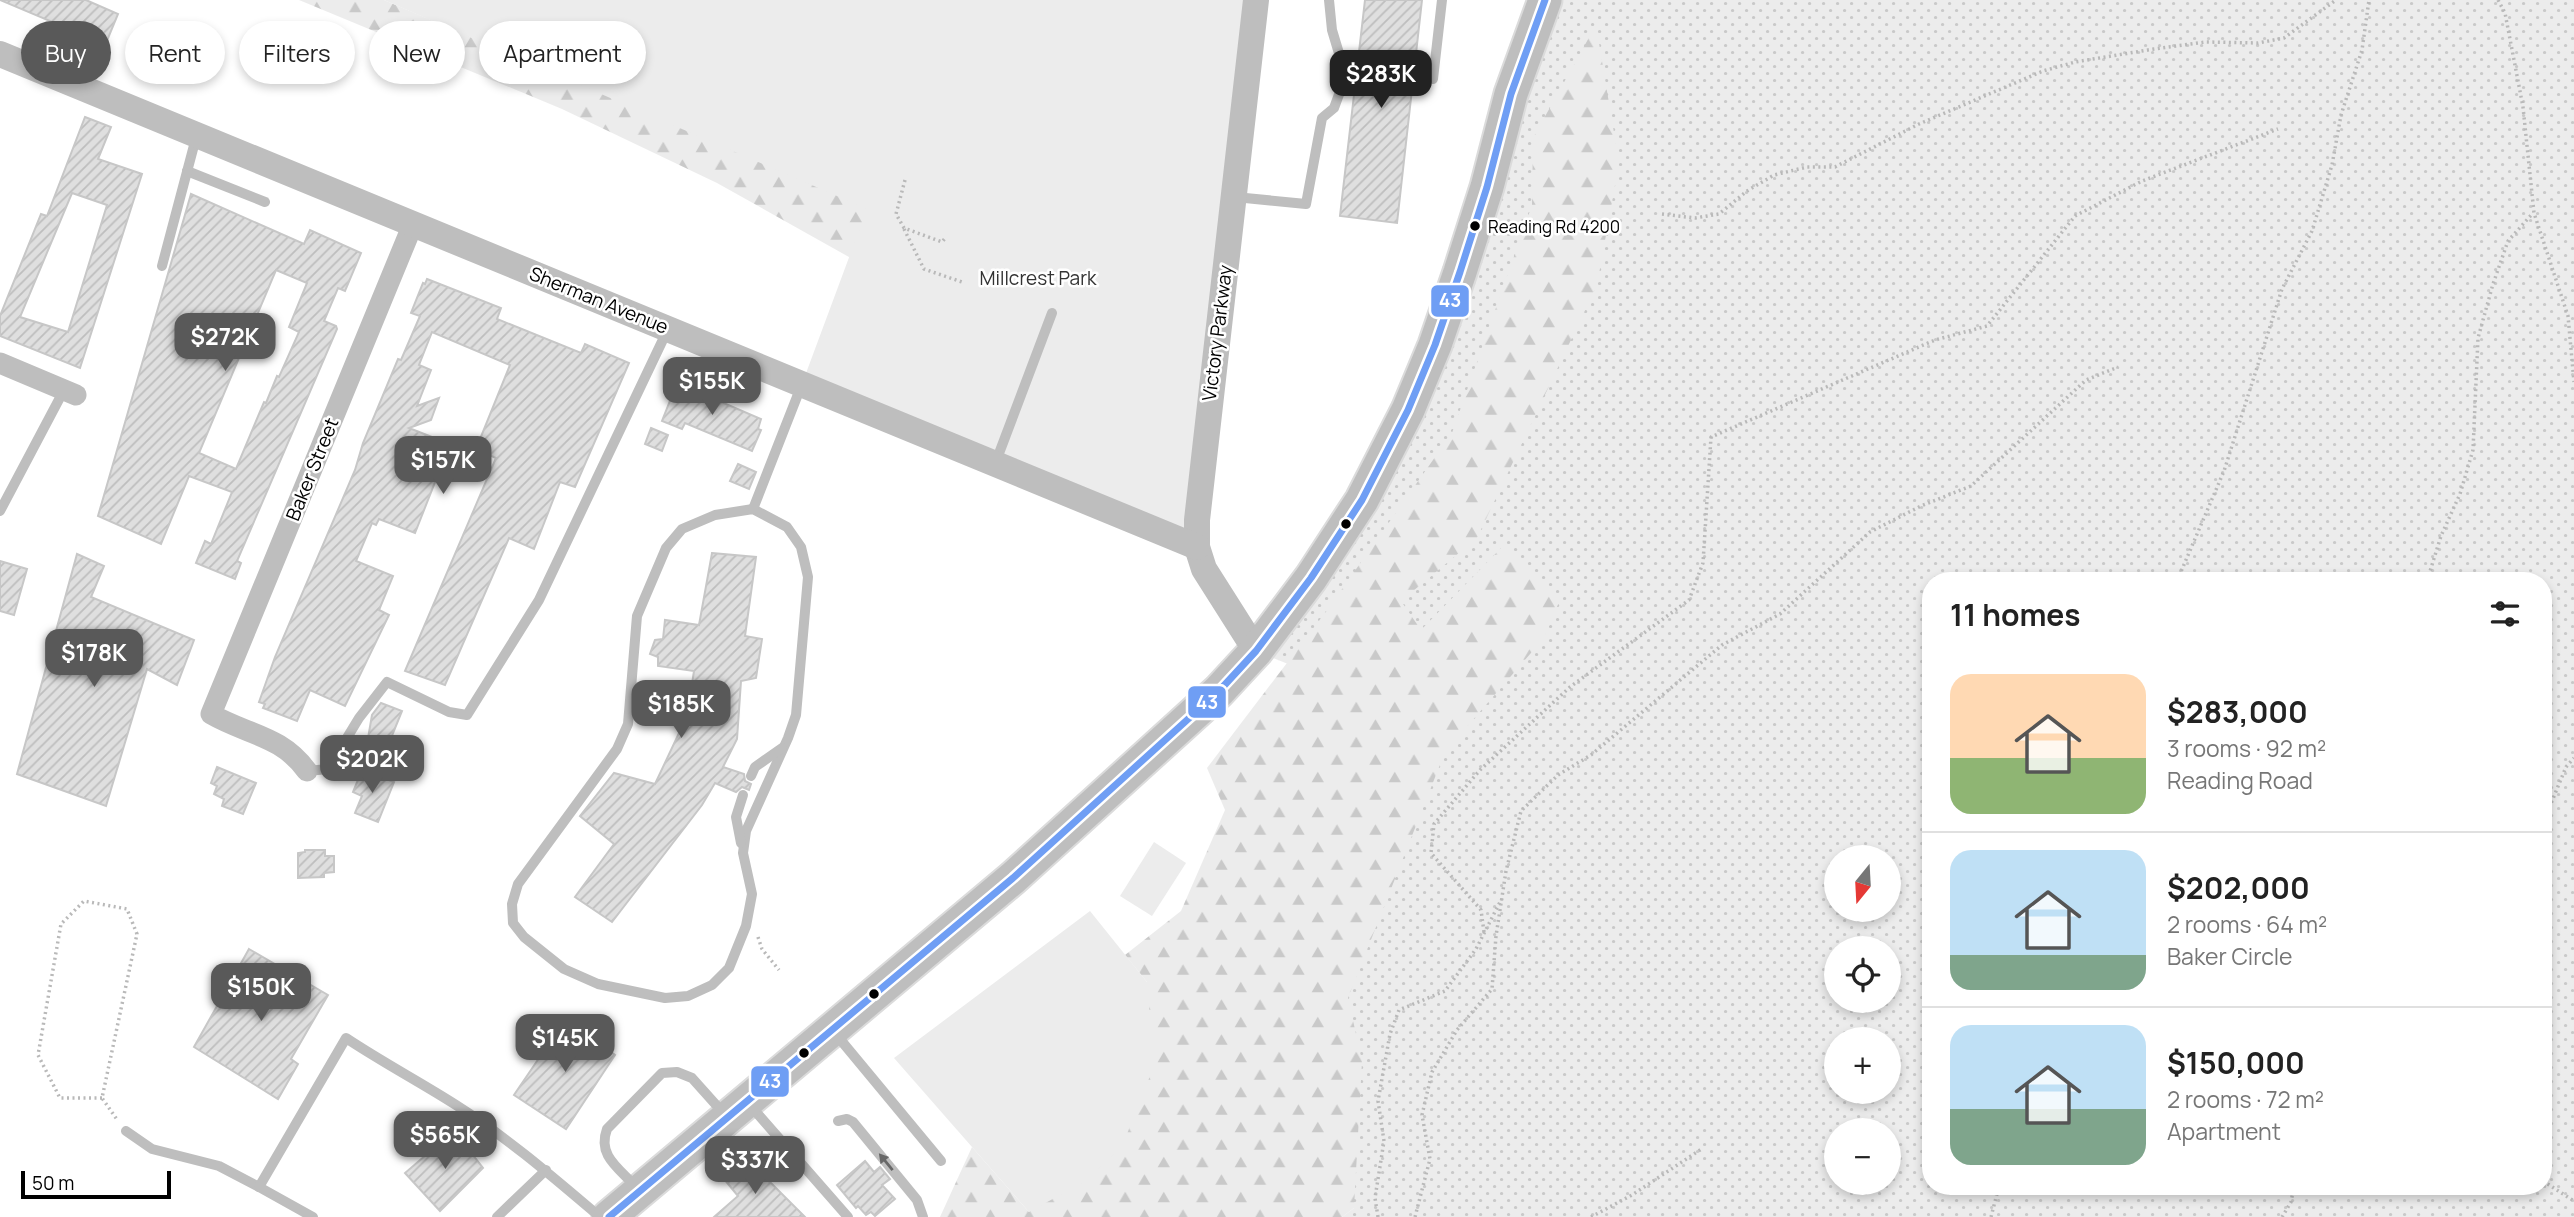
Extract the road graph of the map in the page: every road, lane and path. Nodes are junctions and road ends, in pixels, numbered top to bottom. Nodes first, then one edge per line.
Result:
1 (1256, 0) edge
2 (1329, 0) edge
3 (1442, 0) edge
4 (1545, 0) edge
5 (2336, 0) edge
6 (2369, 0) edge
7 (2498, 0) edge
8 (0, 54) edge
9 (1433, 79) dead end
10 (2278, 129) dead end
11 (197, 134) junction
12 (187, 171) junction
13 (905, 180) dead end
14 (1233, 197) junction
15 (265, 202) dead end
16 (2533, 213) junction
17 (1662, 214) dead end
18 (413, 223) junction
19 (904, 228) junction
20 (946, 237) dead end
21 (162, 267) dead end
22 (962, 282) dead end
23 (1052, 313) dead end
24 (668, 329) junction
25 (0, 363) edge
26 (2118, 368) dead end
27 (2574, 382) edge
28 (802, 384) junction
29 (70, 392) joint
30 (995, 464) junction
31 (753, 509) junction
32 (0, 511) edge
33 (1197, 547) junction
34 (2181, 572) edge
35 (2430, 572) edge
36 (1256, 651) junction
37 (784, 747) junction
38 (2574, 758) edge
39 (307, 771) joint
40 (751, 776) dead end
41 (743, 795) dead end
42 (2552, 800) edge
43 (743, 853) junction
44 (1502, 897) junction
45 (746, 926) junction
46 (1484, 932) junction
47 (779, 970) dead end
48 (833, 1030) junction
49 (102, 1098) junction
50 (738, 1110) junction
51 (838, 1121) dead end
52 (126, 1131) joint
53 (1703, 1148) dead end
54 (941, 1161) dead end
55 (546, 1170) junction
56 (259, 1187) junction
57 (2552, 1187) edge
58 (1997, 1195) edge
59 (2292, 1195) edge
60 (2574, 1201) edge
61 (621, 1210) edge
62 (313, 1217) edge
63 (497, 1217) edge
64 (848, 1217) edge
65 (923, 1217) edge
66 (1378, 1217) edge
67 (1415, 1217) edge
68 (1591, 1217) edge
69 (1991, 1217) edge
70 (2282, 1217) edge

1 - 14 street, Victory Parkway
2 - 14 lane
3 - 9 lane
4 - 36 main road
5 - 17 path
6 - 34 path
7 - 16 path
8 - 11 street, Sherman Avenue
10 - 46 path
11 - 12 lane
11 - 18 street, Sherman Avenue
12 - 15 lane
12 - 21 lane
13 - 19 path
14 - 33 street, Victory Parkway
16 - 27 path
16 - 35 path
18 - 24 street, Sherman Avenue
18 - 39 street, Baker Street
19 - 20 path
19 - 22 path
23 - 30 lane
24 - 28 street, Sherman Avenue
24 - 39 lane
25 - 29 street
26 - 44 path
28 - 30 street, Sherman Avenue
28 - 31 lane
29 - 32 lane
30 - 33 street, Sherman Avenue
31 - 37 lane
31 - 45 lane
33 - 36 street, Victory Parkway
36 - 48 main road
37 - 40 lane
37 - 43 lane
38 - 42 path
41 - 43 lane
43 - 45 lane
44 - 46 path
44 - 67 path
45 - 47 path
46 - 66 path
48 - 50 main road
48 - 54 lane
49 - 49 path
49 - 52 path
50 - 61 main road
50 - 61 lane
50 - 64 lane
65 -> 51 lane
52 - 56 lane
53 - 68 path
55 - 56 lane
55 - 61 lane
55 - 63 lane
56 - 62 lane
57 - 60 path
58 - 69 path
59 - 70 path

